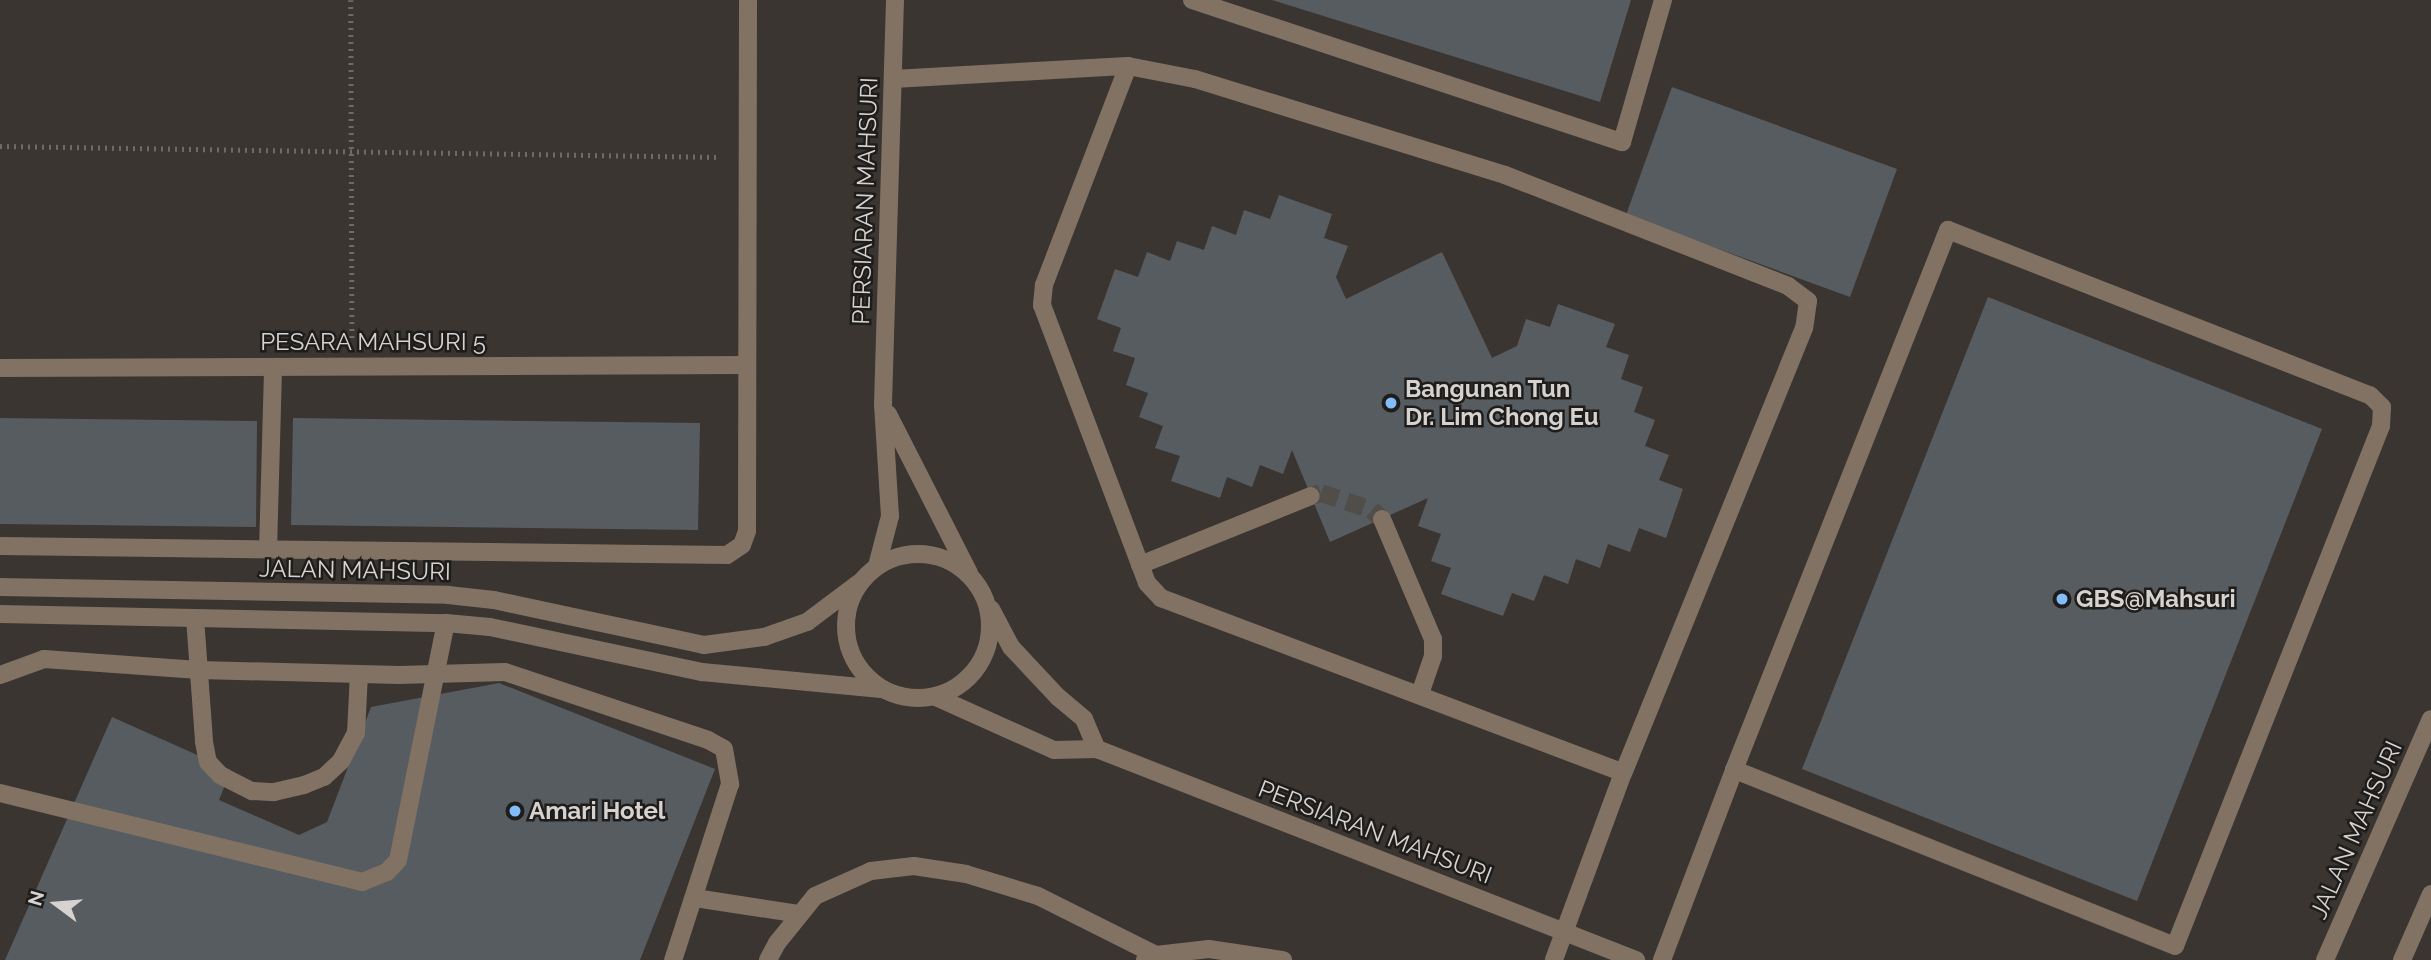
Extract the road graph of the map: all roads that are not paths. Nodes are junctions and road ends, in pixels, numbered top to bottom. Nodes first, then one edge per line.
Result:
1 (748, 0) edge
2 (895, 0) edge
3 (1192, 0) edge
4 (1663, 0) edge
5 (1128, 66) junction
6 (892, 79) junction
7 (746, 365) junction
8 (273, 367) junction
9 (0, 368) edge
10 (883, 404) junction
11 (1311, 496) tunnel mouth
12 (1382, 519) tunnel mouth
13 (0, 546) edge
14 (268, 550) junction
15 (1140, 565) junction
16 (877, 566) junction
17 (970, 575) junction
18 (859, 583) junction
19 (0, 587) edge
20 (982, 592) junction
21 (0, 614) edge
22 (195, 618) junction
23 (446, 623) junction
24 (199, 670) junction
25 (359, 674) junction
26 (437, 674) junction
27 (0, 676) edge
28 (881, 689) junction
29 (1420, 694) junction
30 (936, 697) junction
31 (2431, 719) edge
32 (1097, 749) junction
33 (1734, 770) junction
34 (1623, 773) junction
35 (0, 793) edge
36 (2431, 894) edge
37 (695, 898) junction
38 (800, 914) junction
39 (1564, 932) junction
40 (1151, 958) edge
41 (673, 960) edge
42 (768, 960) edge
43 (1283, 960) edge
44 (1554, 960) edge
45 (1636, 960) edge
46 (1662, 960) edge
47 (2325, 960) edge
48 (2402, 960) edge

1 - 7 street
2 - 6 street, PERSIARAN MAHSURI
3 - 4 street
5 - 6 street
5 - 15 street
5 - 34 street
6 - 10 street, PERSIARAN MAHSURI
7 - 8 street, PESARA MAHSURI 5
7 - 14 street
8 - 9 street, PESARA MAHSURI 5
8 - 14 street
10 - 16 street, PERSIARAN MAHSURI
10 - 17 street, PERSIARAN MAHSURI
11 - 15 street
12 - 29 street
13 - 14 street
15 - 29 street
16 - 17 street
16 - 18 street
17 - 20 street
18 - 19 street, JALAN MAHSURI
18 - 28 street
20 - 30 street
20 - 32 street
21 - 22 street, JALAN MAHSURI
22 - 23 street, JALAN MAHSURI
22 - 24 street
23 - 26 street
23 - 28 street, JALAN MAHSURI
24 - 25 street
24 - 25 street
24 - 27 street
25 - 26 street
26 - 35 street
26 - 37 street
28 - 30 street
29 - 34 street
30 - 32 street, PERSIARAN MAHSURI
31 - 47 street, JALAN MAHSURI
32 - 39 street, PERSIARAN MAHSURI
33 - 33 street
33 - 46 street
34 - 39 street
36 - 48 street
37 - 38 street
37 - 41 street
38 - 40 street
38 - 42 street
39 - 44 street
39 - 45 street, PERSIARAN MAHSURI
40 - 43 street

